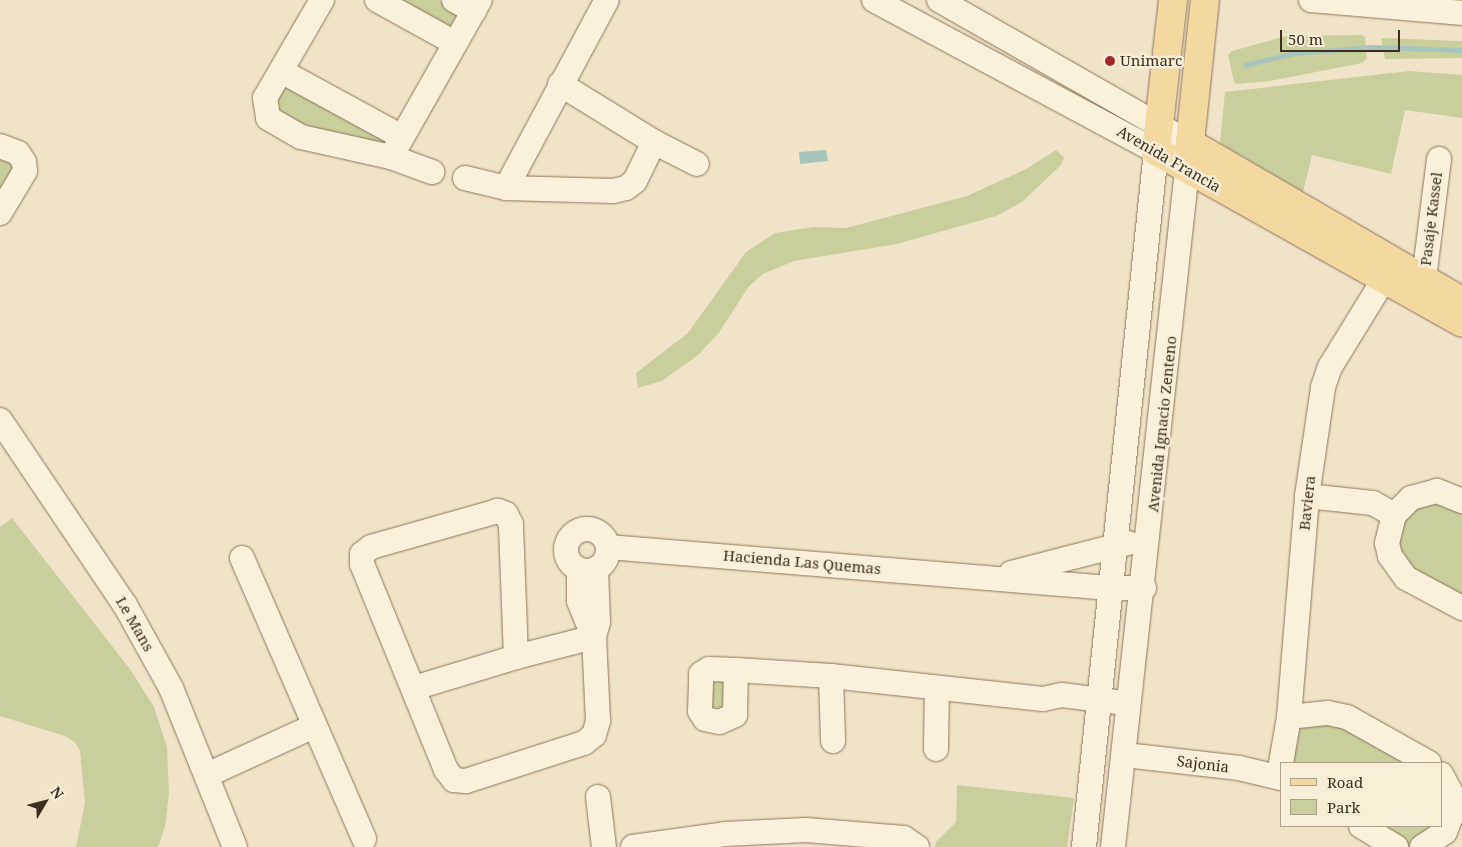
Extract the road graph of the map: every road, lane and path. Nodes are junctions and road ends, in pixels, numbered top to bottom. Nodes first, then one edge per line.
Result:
1 (322, 0) edge
2 (377, 0) edge
3 (606, 0) edge
4 (938, 0) edge
5 (1173, 0) edge
6 (1205, 0) edge
7 (1311, 0) edge
8 (878, 2) edge
9 (1335, 2) edge
10 (469, 4) edge
11 (1453, 8) edge
12 (455, 43) junction
13 (281, 70) junction
14 (560, 84) junction
15 (402, 137) junction
16 (1157, 138) junction
17 (654, 142) junction
18 (1190, 143) junction
19 (0, 146) edge
20 (391, 157) junction
21 (1438, 159) dead end
22 (697, 164) dead end
23 (1187, 170) junction
24 (432, 172) dead end
25 (465, 178) dead end
26 (506, 188) junction
27 (0, 213) edge
28 (1390, 271) junction
29 (1424, 278) junction
30 (1462, 302) edge
31 (1462, 323) edge
32 (0, 420) edge
33 (1307, 496) junction
34 (1462, 501) edge
35 (1394, 515) junction
36 (1149, 537) junction
37 (1114, 546) junction
38 (608, 547) junction
39 (242, 558) dead end
40 (588, 570) junction
41 (996, 577) junction
42 (1109, 588) junction
43 (1144, 588) junction
44 (1462, 608) edge
45 (594, 637) junction
46 (516, 657) junction
47 (736, 670) dead end
48 (830, 676) junction
49 (414, 688) junction
50 (937, 688) junction
51 (1100, 708) junction
52 (1130, 713) junction
53 (1289, 717) junction
54 (314, 726) junction
55 (833, 741) dead end
56 (936, 749) dead end
57 (1125, 755) junction
58 (1282, 762) edge
59 (1427, 762) edge
60 (1280, 771) edge
61 (207, 775) junction
62 (1442, 776) edge
63 (598, 797) dead end
64 (1363, 827) edge
65 (364, 839) dead end
66 (235, 847) edge
67 (604, 847) edge
68 (634, 847) edge
69 (917, 847) edge
70 (1084, 847) edge
71 (1114, 847) edge
72 (1396, 847) edge
73 (1422, 847) edge

1 - 13 street
2 - 12 street
3 - 14 street
4 - 16 street, Avenida Francia
5 - 16 main road
6 - 18 main road, Avenida Ignacio Zenteno
7 - 9 street
8 - 16 street, Avenida Francia
9 - 11 street
10 - 12 street
12 - 15 street
13 - 15 street
13 - 20 street
14 - 17 street
14 - 26 street
15 - 20 street
16 - 18 street, Avenida Francia
16 - 23 main road, Avenida Francia
16 - 37 street
17 - 22 street
17 - 26 street
18 - 23 main road, Avenida Ignacio Zenteno
18 - 28 main road, Avenida Francia
19 - 27 street
20 - 24 street
21 - 29 street, Pasaje Kassel
23 - 28 main road, Avenida Francia
23 - 36 street, Avenida Ignacio Zenteno
25 - 26 street
28 - 29 main road, Avenida Francia
28 - 31 main road, Avenida Francia
28 - 33 street, Baviera
29 - 30 main road, Avenida Francia
32 - 61 street, Le Mans
33 - 35 street
33 - 53 street, Baviera
34 - 35 street
35 - 44 street
36 - 37 street
36 - 43 street, Avenida Ignacio Zenteno
37 - 41 street
37 - 42 street
38 - 40 street
38 - 40 street
38 - 41 street, Hacienda Las Quemas
39 - 54 street
40 - 45 street
41 - 42 street, Hacienda Las Quemas
42 - 43 street, Hacienda Las Quemas
42 - 51 street
43 - 52 street, Avenida Ignacio Zenteno
45 - 46 street
45 - 49 street
46 - 49 street
46 - 49 street
47 - 48 street
48 - 50 street
48 - 55 street
50 - 51 street
50 - 56 street
51 - 52 street
51 - 70 street
52 - 57 street, Avenida Ignacio Zenteno
53 - 58 street, Baviera
53 - 59 street
54 - 61 street
54 - 65 street
57 - 60 street, Sajonia
57 - 71 street, Avenida Ignacio Zenteno
61 - 66 street, Le Mans
62 - 73 street
63 - 67 street
64 - 72 street
68 - 69 street

